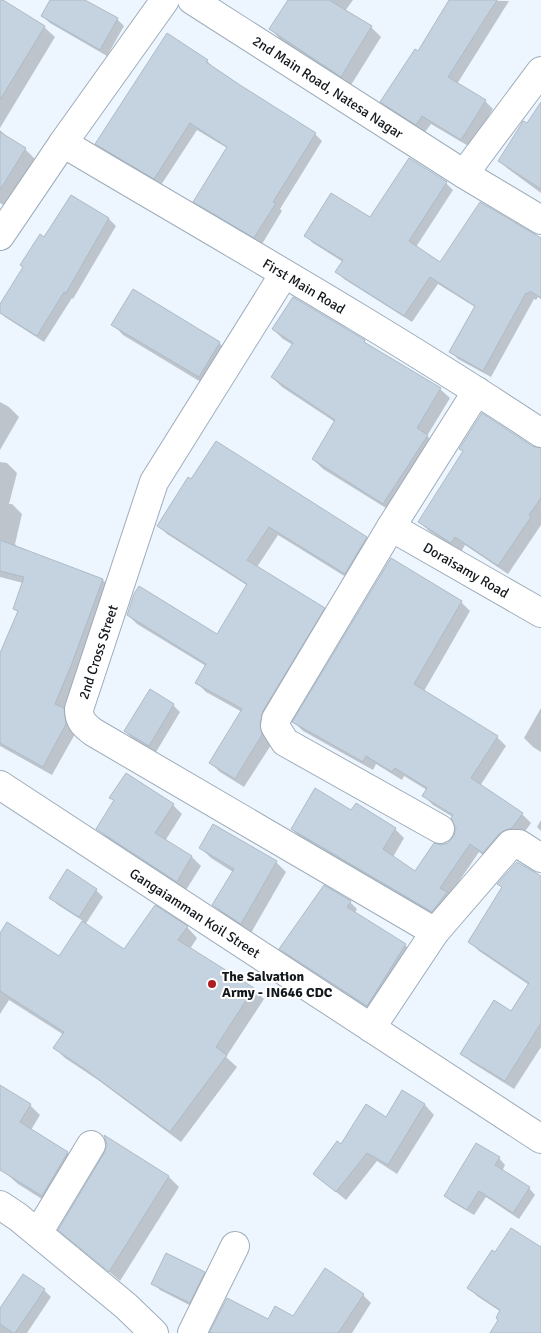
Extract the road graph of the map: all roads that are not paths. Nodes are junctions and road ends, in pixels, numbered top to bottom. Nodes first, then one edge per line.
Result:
1 (165, 0) edge
2 (192, 0) edge
3 (541, 71) edge
4 (63, 143) junction
5 (464, 174) junction
6 (541, 220) edge
7 (0, 236) edge
8 (284, 274) junction
9 (477, 391) junction
10 (541, 433) edge
11 (391, 527) junction
12 (541, 613) edge
13 (0, 785) edge
14 (440, 828) dead end
15 (541, 858) edge
16 (435, 932) junction
17 (371, 1028) junction
18 (541, 1139) edge
19 (91, 1145) dead end
20 (0, 1205) edge
21 (38, 1233) junction
22 (235, 1246) dead end
23 (154, 1333) edge
24 (192, 1333) edge

1 - 4 street
2 - 5 street, 2nd Main Road, Natesa Nagar
3 - 5 street
4 - 7 street
4 - 8 street, First Main Road
5 - 6 street, 2nd Main Road, Natesa Nagar
8 - 9 street, First Main Road
8 - 16 street, 2nd Cross Street
9 - 10 street, First Main Road
9 - 11 street
11 - 12 street, Doraisamy Road
11 - 14 street
13 - 17 street, Gangaiamman Koil Street
15 - 16 street
16 - 17 street
17 - 18 street, Gangaiamman Koil Street
19 - 21 street
20 - 21 street
21 - 23 street
22 - 24 street

